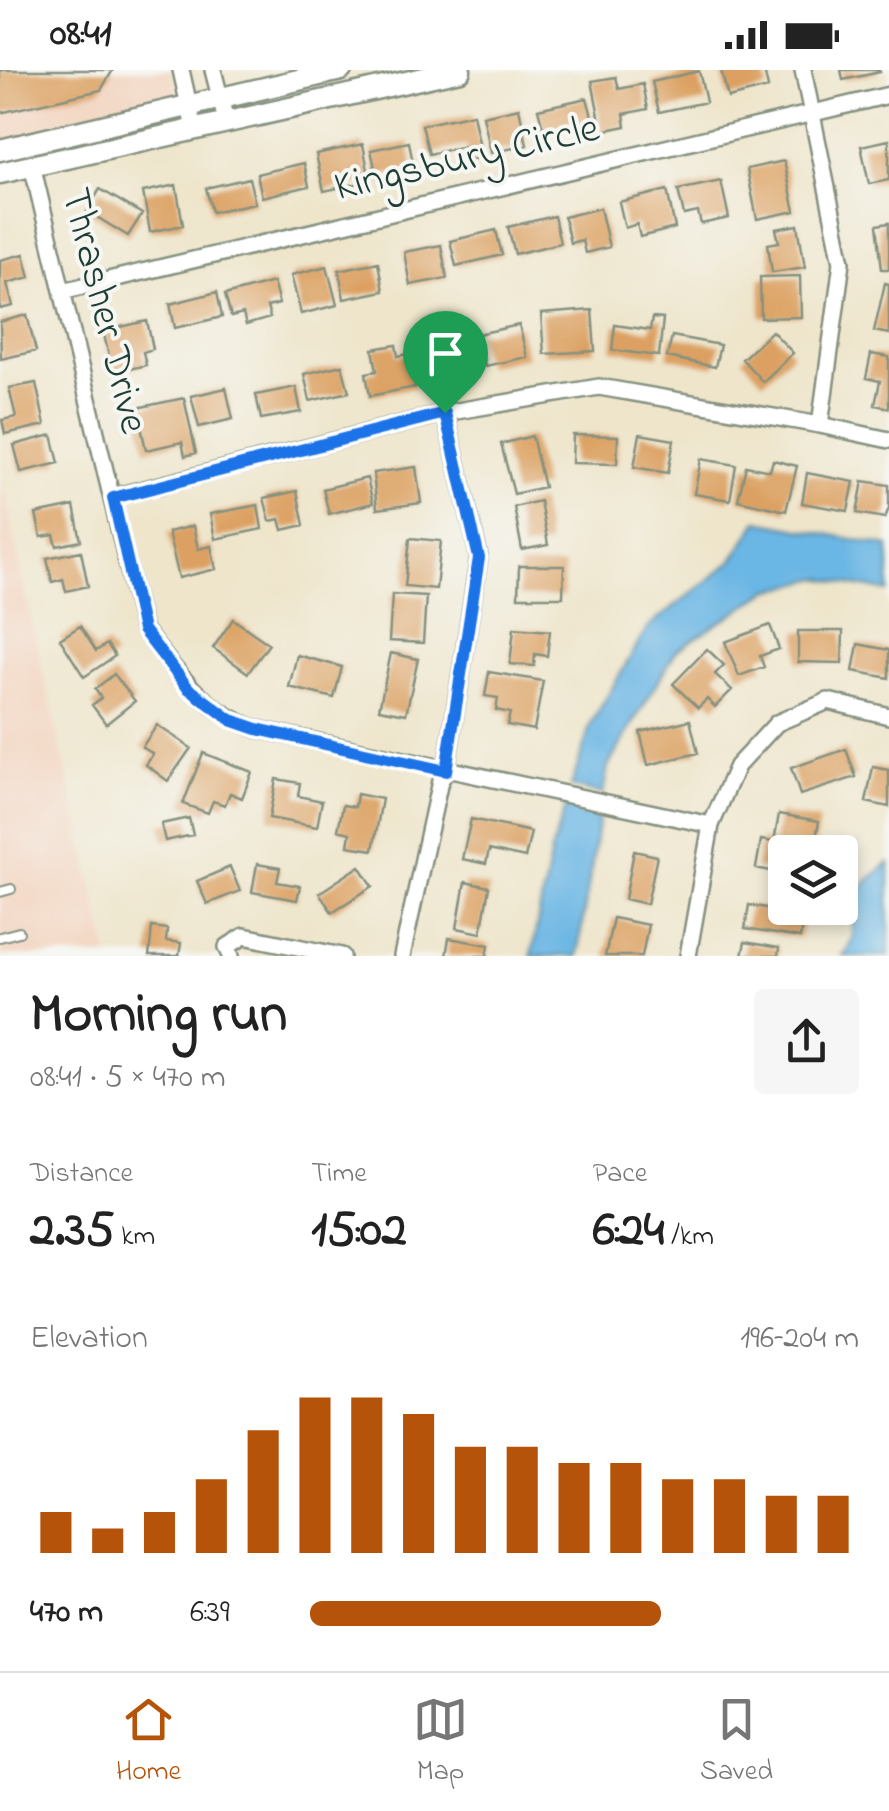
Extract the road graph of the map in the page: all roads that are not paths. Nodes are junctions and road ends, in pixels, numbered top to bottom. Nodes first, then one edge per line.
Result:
1 (180, 70) edge
2 (213, 70) edge
3 (341, 70) edge
4 (460, 70) edge
5 (803, 70) edge
6 (889, 95) edge
7 (220, 98) junction
8 (188, 104) junction
9 (813, 113) junction
10 (226, 121) junction
11 (194, 128) junction
12 (0, 150) edge
13 (32, 165) junction
14 (0, 173) edge
15 (62, 291) junction
16 (445, 413) junction
17 (820, 424) junction
18 (889, 440) edge
19 (113, 498) junction
20 (889, 716) edge
21 (446, 771) junction
22 (711, 825) junction
23 (11, 890) dead end
24 (0, 892) edge
25 (19, 932) dead end
26 (0, 936) edge
27 (231, 956) edge
28 (342, 956) edge
29 (402, 956) edge
30 (688, 956) edge

1 - 8 street
2 - 7 street
3 - 7 street
4 - 10 street
5 - 9 street
6 - 9 street, Kingsbury Circle
7 - 8 street
7 - 10 street
8 - 11 street
8 - 12 street
9 - 15 street, Kingsbury Circle
9 - 17 street
10 - 11 street
11 - 13 street
13 - 14 street
13 - 15 street, Thrasher Drive
15 - 19 street, Thrasher Drive
16 - 17 street
16 - 19 street
16 - 21 street
17 - 18 street
19 - 21 street, Thrasher Drive
20 - 22 street
21 - 22 street, Thrasher Drive
21 - 29 street
22 - 30 street
23 - 24 lane
25 - 26 lane
27 - 28 street

